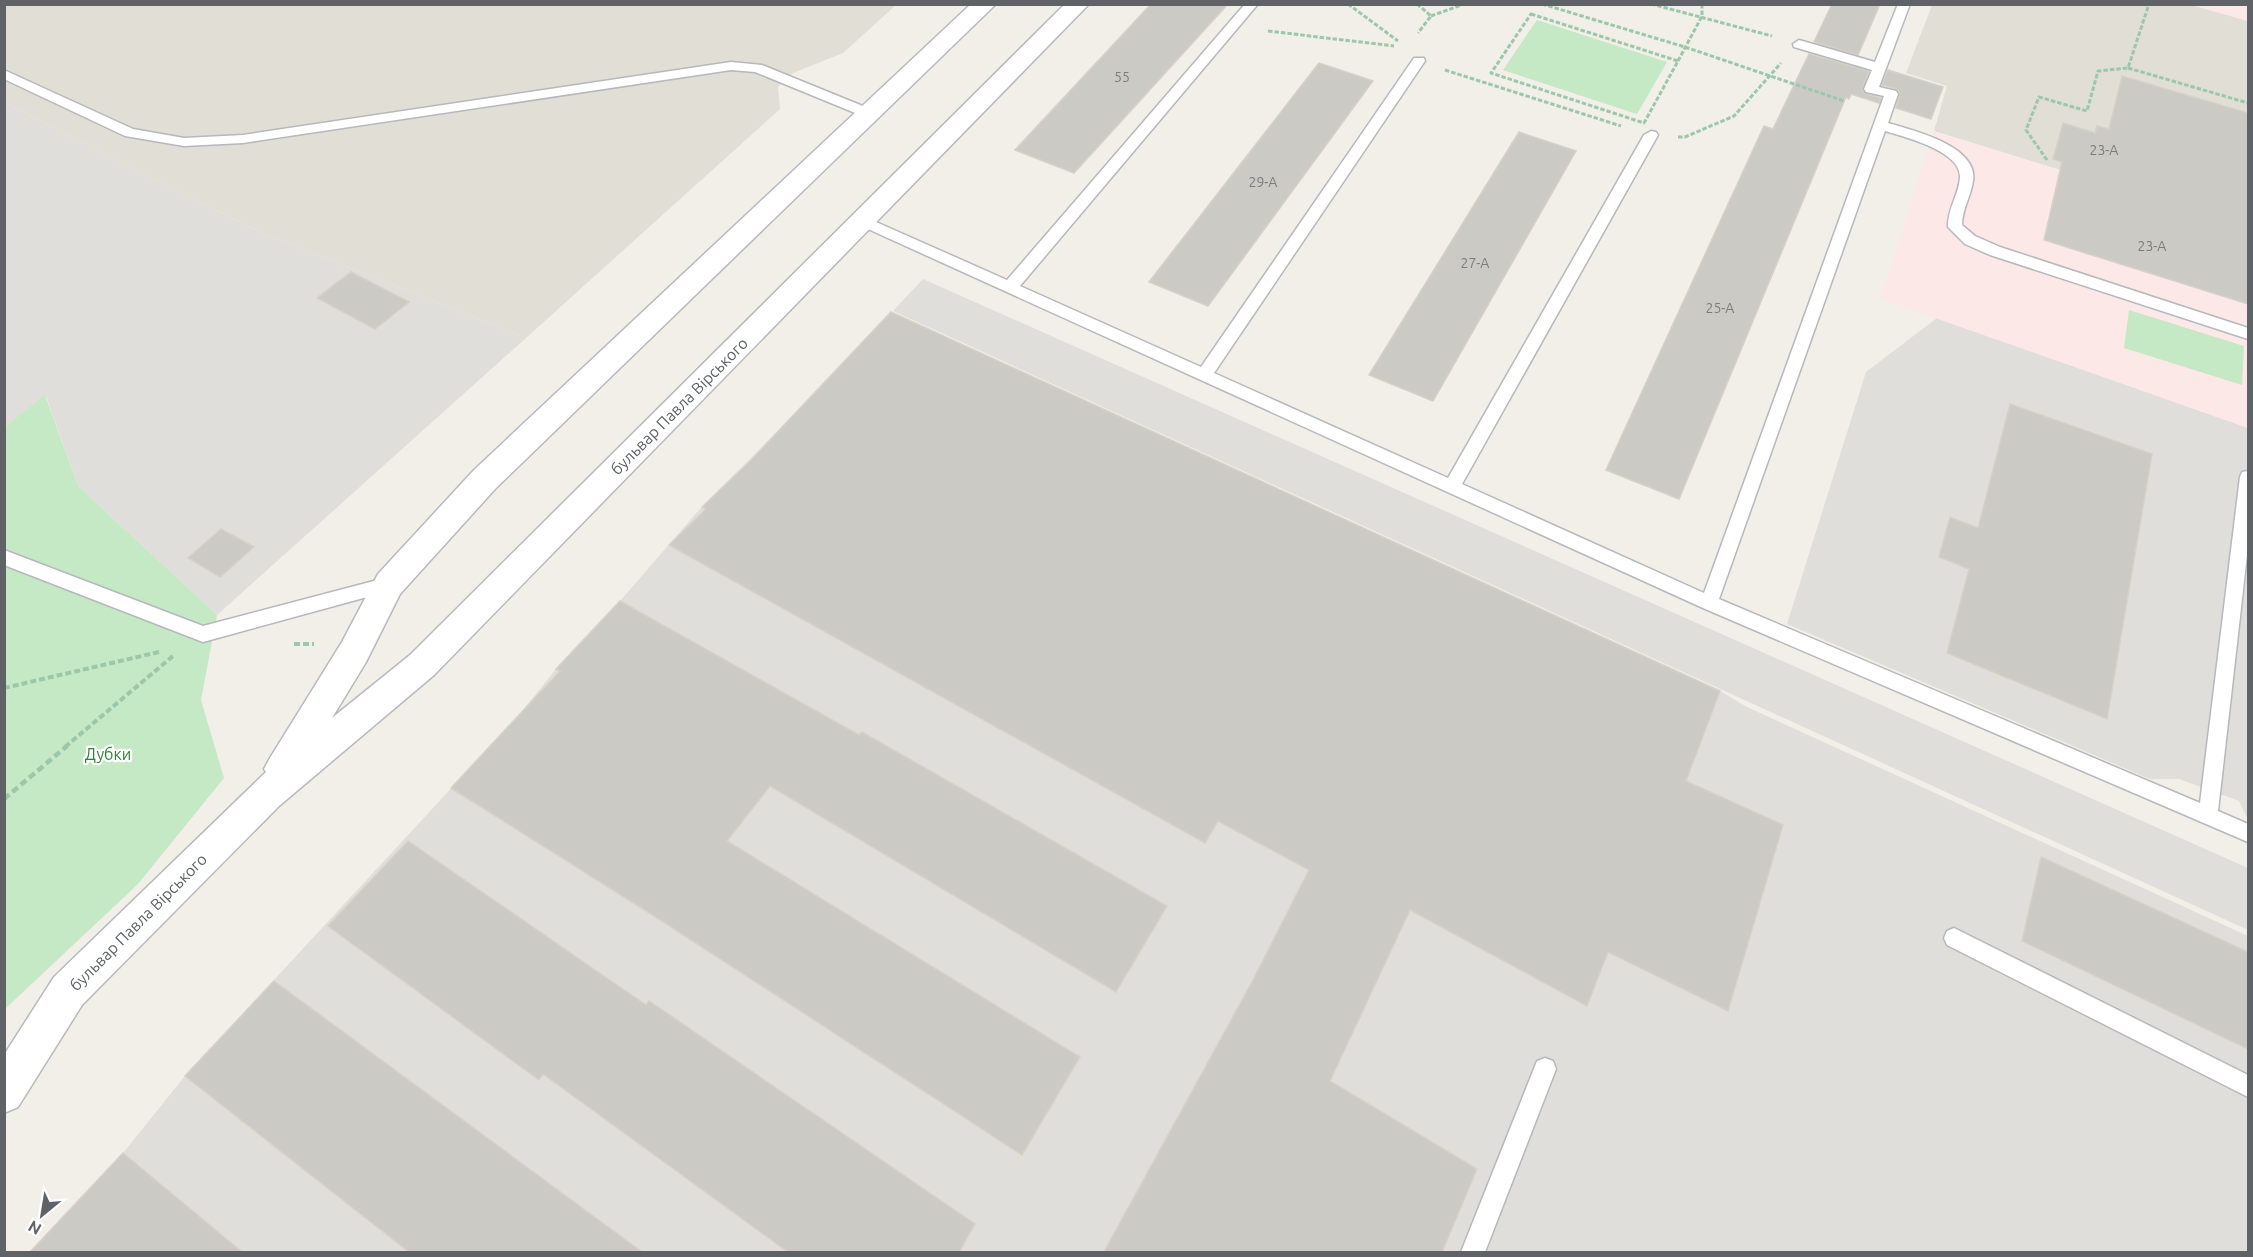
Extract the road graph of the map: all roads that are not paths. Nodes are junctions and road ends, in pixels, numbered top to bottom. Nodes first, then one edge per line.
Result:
1 (985, 4) edge
2 (1078, 4) edge
3 (1252, 4) edge
4 (1904, 4) edge
5 (1799, 44) road end
6 (1419, 62) dead end
7 (1879, 68) junction
8 (4, 74) edge
9 (870, 114) junction
10 (1882, 119) junction
11 (1651, 135) road end
12 (862, 221) junction
13 (1010, 287) junction
14 (2248, 334) edge
15 (1204, 376) junction
16 (2248, 477) edge
17 (1452, 487) junction
18 (4, 557) edge
19 (389, 584) junction
20 (1709, 603) junction
21 (266, 794) junction
22 (2208, 816) junction
23 (2248, 833) edge
24 (1954, 938) dead end
25 (1545, 1069) dead end
26 (2248, 1086) edge
27 (4, 1093) edge
28 (1473, 1252) edge

1 - 9 street, бульвар Павла Вірського
2 - 12 street, бульвар Павла Вірського
3 - 13 lane
4 - 7 lane
5 - 7 lane
6 - 15 lane
7 - 10 lane
8 - 9 lane
9 - 19 street, бульвар Павла Вірського
10 - 14 lane
10 - 20 lane
11 - 17 lane
12 - 13 lane
12 - 21 street, бульвар Павла Вірського
13 - 15 lane
15 - 17 lane
16 - 22 lane
17 - 20 lane
18 - 19 lane
19 - 21 street, бульвар Павла Вірського
20 - 22 lane
21 - 27 street, бульвар Павла Вірського
22 - 23 lane
24 - 26 lane
25 - 28 lane

